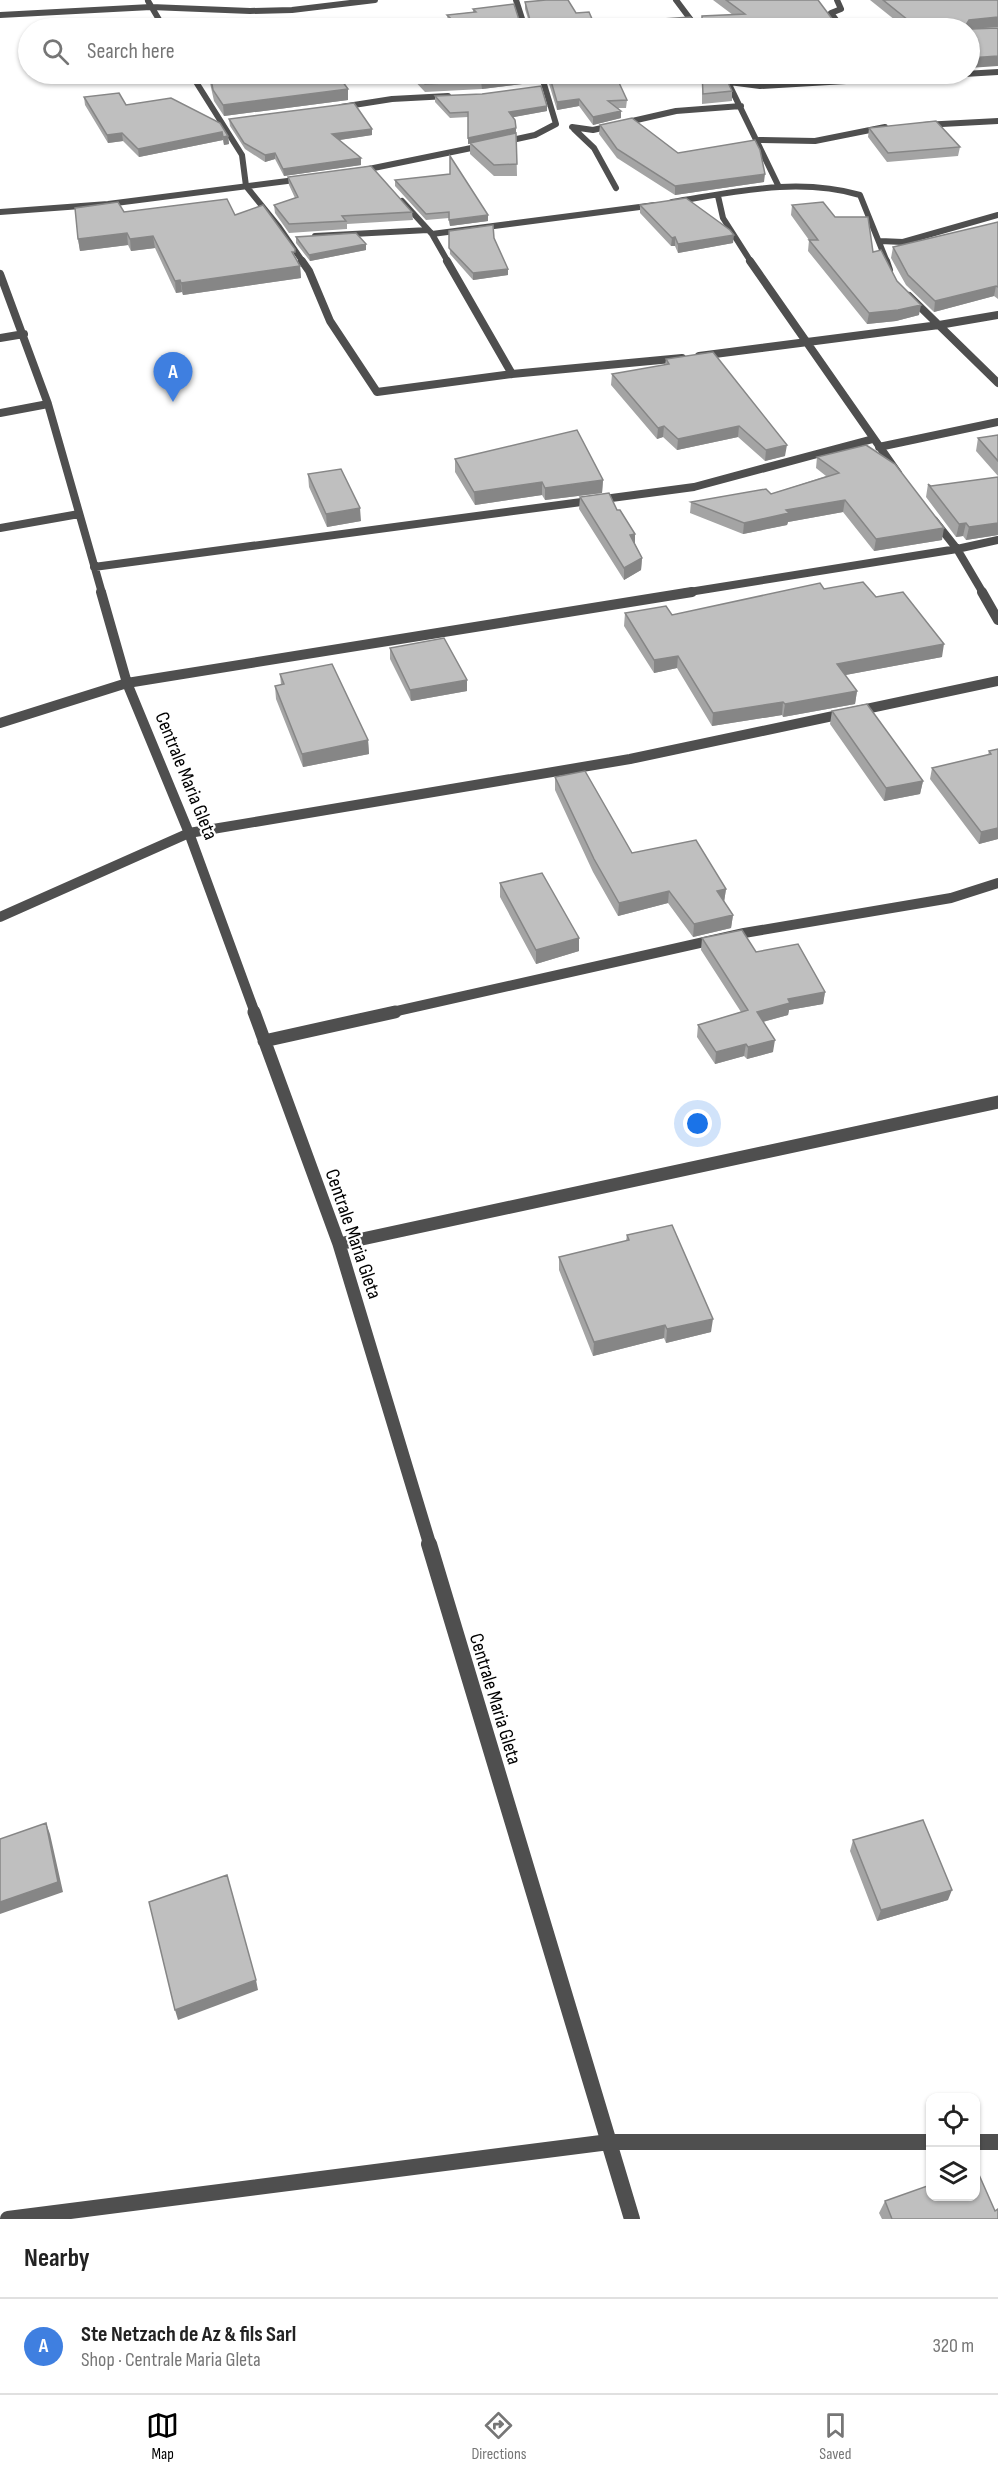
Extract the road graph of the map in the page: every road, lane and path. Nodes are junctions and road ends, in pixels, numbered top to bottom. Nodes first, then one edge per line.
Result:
1 (147, 0) edge
2 (375, 0) edge
3 (516, 0) edge
4 (676, 0) edge
5 (837, 0) edge
6 (151, 7) junction
7 (0, 15) edge
8 (158, 18) edge
9 (522, 18) edge
10 (690, 18) edge
11 (835, 18) edge
12 (998, 72) edge
13 (980, 73) edge
14 (196, 84) edge
15 (544, 84) edge
16 (730, 84) edge
17 (748, 84) edge
18 (802, 84) edge
19 (545, 87) junction
20 (535, 88) edge
21 (461, 95) edge
22 (741, 106) junction
23 (329, 108) edge
24 (230, 121) edge
25 (998, 121) edge
26 (219, 122) junction
27 (556, 124) junction
28 (917, 125) edge
29 (572, 127) junction
30 (897, 127) edge
31 (759, 140) junction
32 (500, 142) edge
33 (489, 145) edge
34 (373, 170) junction
35 (350, 172) edge
36 (315, 177) edge
37 (381, 178) edge
38 (778, 185) junction
39 (246, 186) junction
40 (616, 188) dead end
41 (396, 195) edge
42 (718, 196) junction
43 (0, 212) edge
44 (998, 215) edge
45 (430, 232) junction
46 (310, 236) edge
47 (298, 237) edge
48 (287, 238) junction
49 (880, 241) junction
50 (0, 274) edge
51 (892, 275) edge
52 (901, 289) edge
53 (998, 315) edge
54 (939, 326) junction
55 (24, 334) junction
56 (0, 338) edge
57 (806, 344) junction
58 (512, 374) junction
59 (998, 383) edge
60 (48, 404) junction
61 (0, 413) edge
62 (998, 422) edge
63 (876, 443) junction
64 (907, 484) edge
65 (929, 512) edge
66 (79, 514) junction
67 (0, 528) edge
68 (998, 540) edge
69 (957, 549) junction
70 (94, 567) junction
71 (998, 620) edge
72 (998, 681) edge
73 (127, 683) junction
74 (0, 723) edge
75 (189, 833) junction
76 (998, 883) edge
77 (0, 917) edge
78 (264, 1041) junction
79 (998, 1102) edge
80 (339, 1244) junction
81 (609, 2142) junction
82 (926, 2142) edge
83 (980, 2142) edge
84 (998, 2142) edge
85 (8, 2219) edge
86 (632, 2219) edge

1 - 6 street
2 - 6 street
3 - 9 street
4 - 10 street
5 - 11 street
6 - 7 street
6 - 8 street
12 - 13 street
14 - 26 street
15 - 19 street
16 - 22 street
17 - 18 street
19 - 20 street
19 - 27 street
21 - 23 street
22 - 29 street
22 - 31 street
24 - 26 street
25 - 28 street
26 - 39 street
27 - 29 street
27 - 32 street
29 - 40 street
30 - 31 street
31 - 38 street
33 - 34 street
34 - 35 street
34 - 37 street
36 - 39 street
38 - 42 street
38 - 49 street
39 - 43 street
39 - 48 street
41 - 45 street
42 - 45 street
42 - 57 street
44 - 49 street
45 - 46 street
45 - 58 street
47 - 48 street
48 - 58 street
49 - 51 street
50 - 55 street, Centrale Maria Gleta
52 - 54 street
53 - 54 street
54 - 57 street
54 - 59 street
55 - 56 street
55 - 60 street, Centrale Maria Gleta
57 - 58 street
57 - 63 street
60 - 61 street
60 - 66 street, Centrale Maria Gleta
62 - 63 street
63 - 64 street
63 - 70 street
65 - 69 street
66 - 67 street
66 - 70 street, Centrale Maria Gleta
68 - 69 street
69 - 71 street
69 - 73 street
70 - 73 street, Centrale Maria Gleta
72 - 75 street
73 - 74 street
73 - 75 street, Centrale Maria Gleta
75 - 77 street
75 - 78 street, Centrale Maria Gleta
76 - 78 street
78 - 80 street, Centrale Maria Gleta
79 - 80 street
80 - 81 street, Centrale Maria Gleta
81 - 82 street
81 - 85 street
81 - 86 street, Centrale Maria Gleta
83 - 84 street

